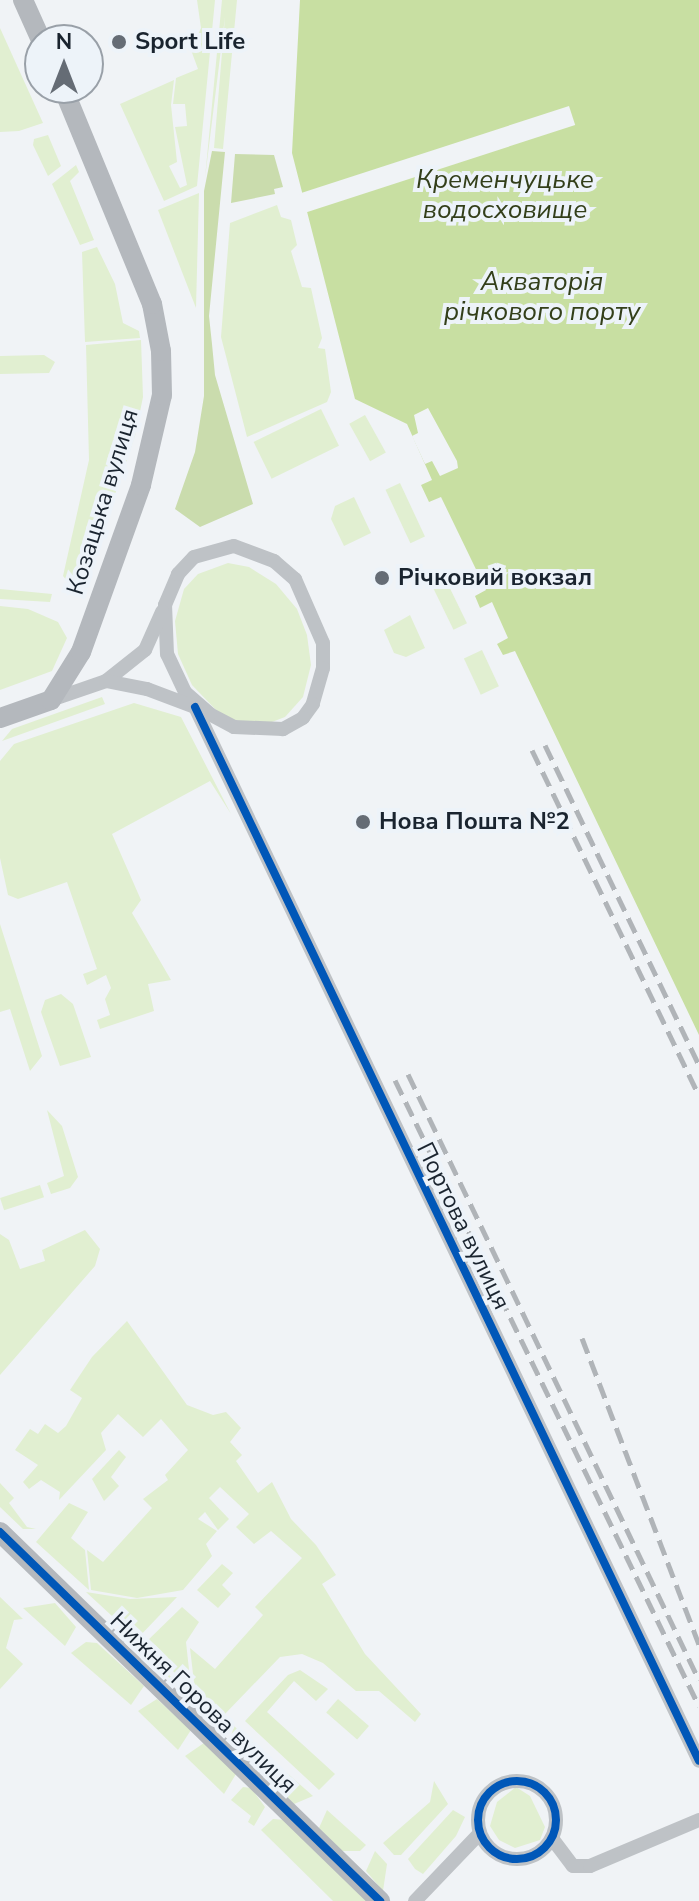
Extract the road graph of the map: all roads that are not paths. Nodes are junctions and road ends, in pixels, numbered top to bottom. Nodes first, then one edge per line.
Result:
1 (23, 0) edge
2 (34, 24) edge
3 (70, 104) edge
4 (165, 605) junction
5 (106, 681) junction
6 (51, 700) junction
7 (195, 707) junction
8 (210, 714) junction
9 (0, 718) edge
10 (0, 1532) edge
11 (699, 1761) edge
12 (699, 1820) edge
13 (480, 1833) junction
14 (554, 1841) junction
15 (380, 1901) edge
16 (415, 1901) edge

1 - 2 main road
3 - 6 main road, Козацька вулиця
4 - 5 street
4 - 8 street
4 - 8 street
5 - 6 street
5 - 7 street
6 - 9 main road
7 - 8 street
7 - 11 street, Портова вулиця
10 - 15 main road, Нижня Горова вулиця
12 - 14 street
13 - 14 street
13 - 14 street
13 - 16 street

